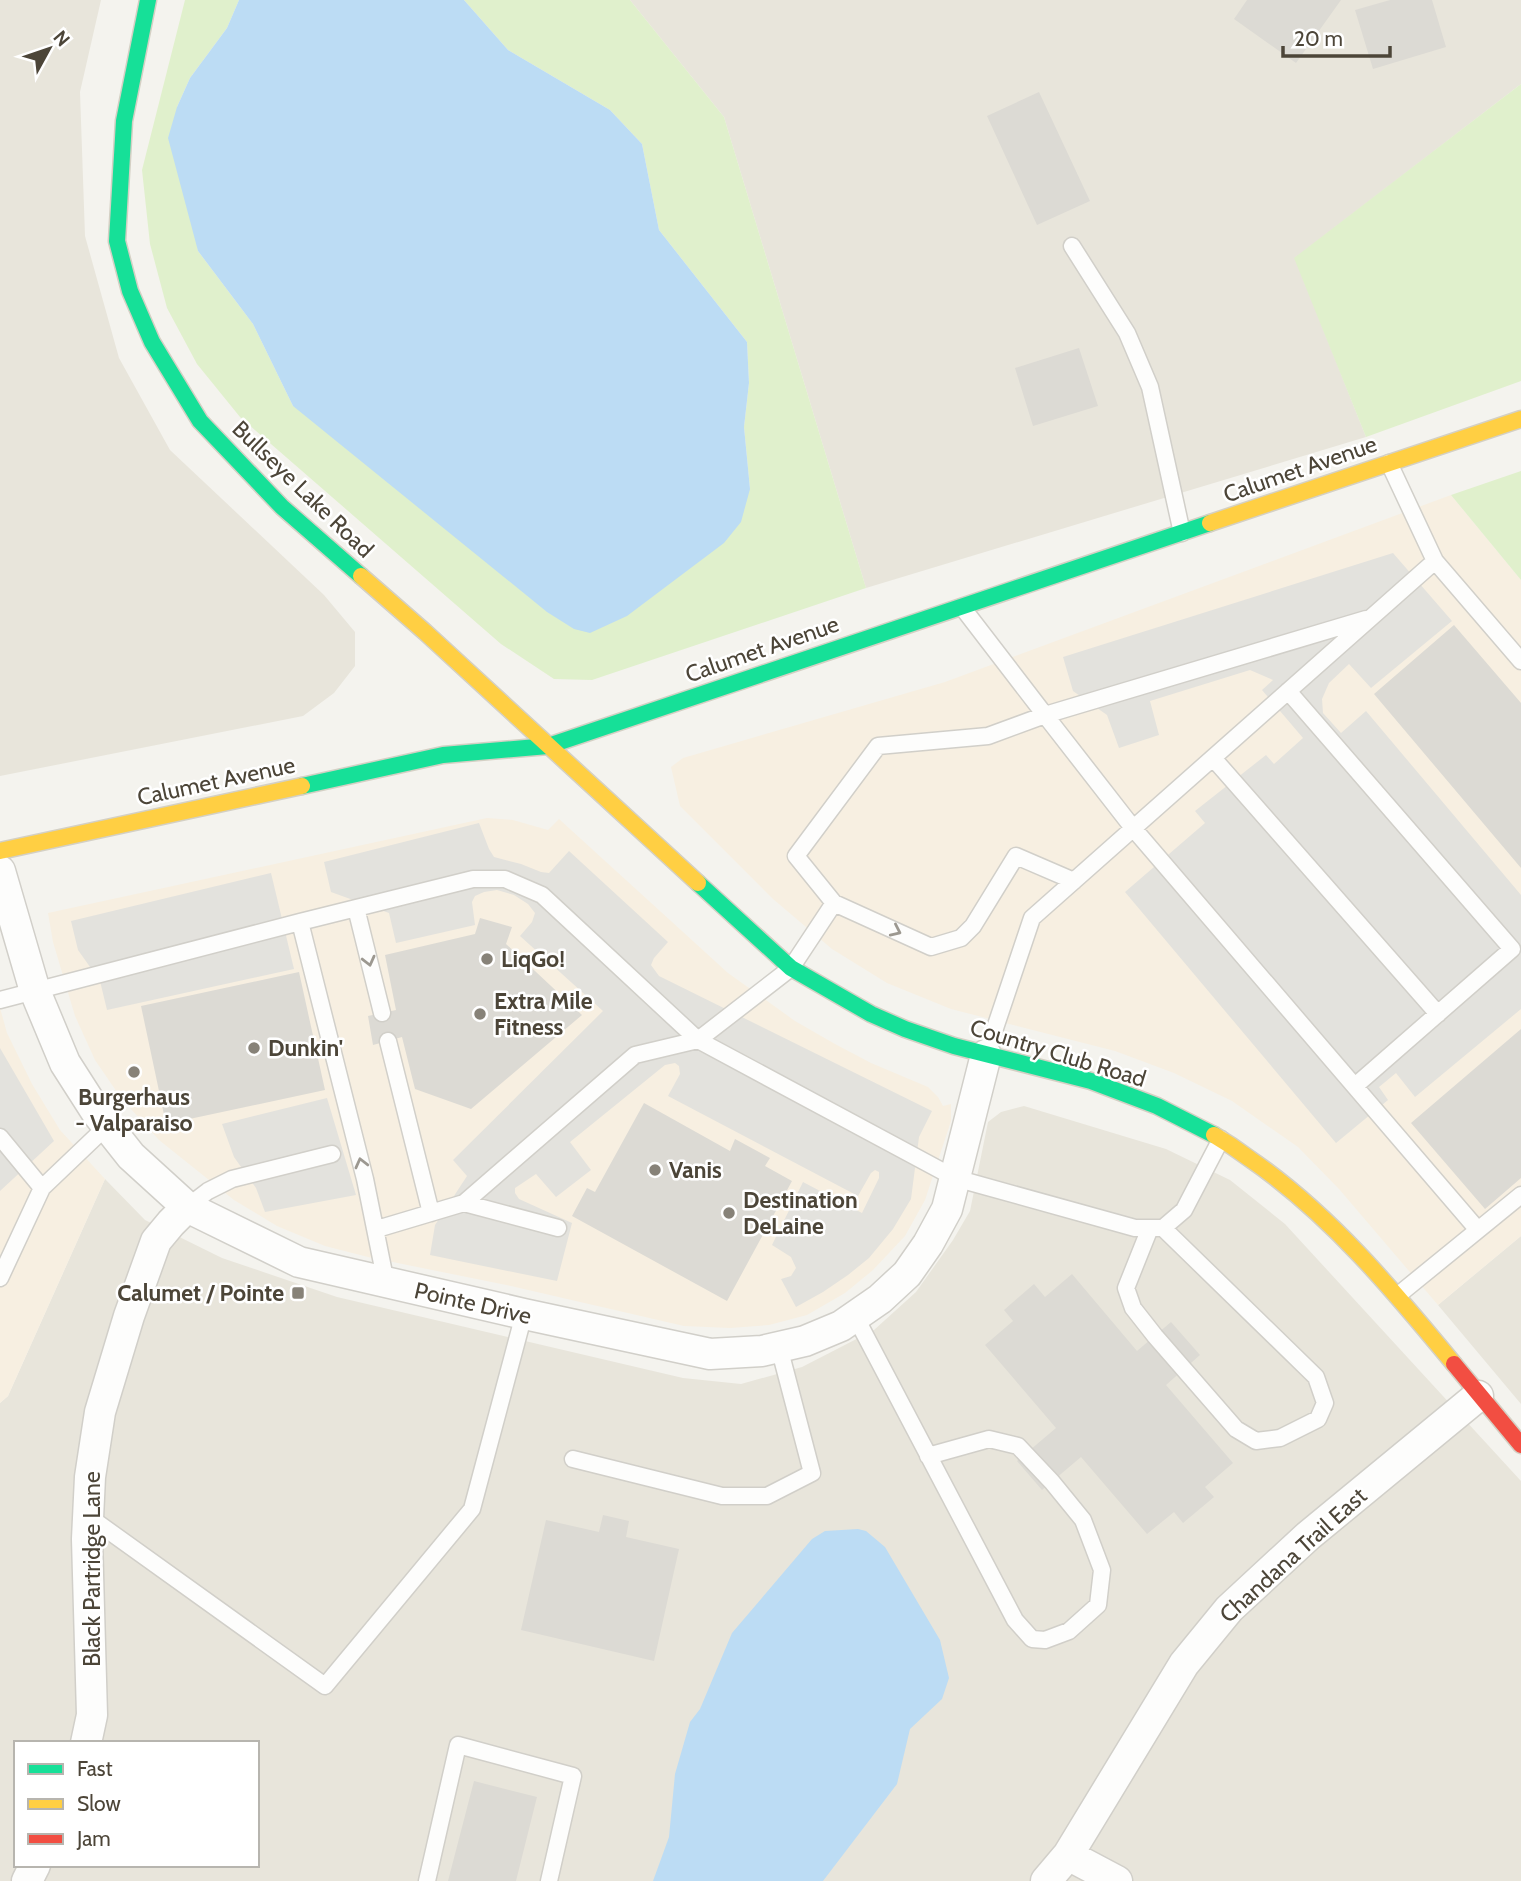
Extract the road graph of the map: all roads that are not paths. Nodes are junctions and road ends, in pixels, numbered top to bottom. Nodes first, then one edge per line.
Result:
1 (148, 0) edge
2 (1072, 246) dead end
3 (1521, 419) edge
4 (1389, 463) junction
5 (1182, 533) junction
6 (1435, 561) junction
7 (962, 607) junction
8 (1371, 618) junction
9 (1521, 661) edge
10 (1288, 691) junction
11 (1045, 715) junction
12 (548, 746) junction
13 (1213, 758) junction
14 (1133, 828) junction
15 (0, 851) edge
16 (0, 871) edge
17 (1074, 881) junction
18 (834, 903) junction
19 (356, 908) junction
20 (300, 922) junction
21 (791, 968) junction
22 (35, 991) junction
23 (0, 1000) edge
24 (382, 1013) dead end
25 (1438, 1014) junction
26 (698, 1040) junction
27 (388, 1041) dead end
28 (986, 1055) junction
29 (1355, 1086) junction
30 (107, 1126) junction
31 (0, 1137) edge
32 (1221, 1139) junction
33 (331, 1154) dead end
34 (955, 1178) junction
35 (41, 1188) junction
36 (1521, 1195) edge
37 (464, 1202) junction
38 (187, 1207) junction
39 (431, 1213) junction
40 (558, 1228) dead end
41 (1157, 1228) junction
42 (377, 1230) junction
43 (1478, 1230) junction
44 (0, 1278) edge
45 (386, 1283) junction
46 (1397, 1296) junction
47 (524, 1314) junction
48 (855, 1316) junction
49 (779, 1347) junction
50 (1478, 1396) junction
51 (1521, 1445) edge
52 (928, 1455) junction
53 (573, 1459) dead end
54 (88, 1516) junction
55 (86, 1741) edge
56 (1068, 1855) junction
57 (427, 1881) edge
58 (549, 1881) edge
59 (1046, 1881) edge
60 (1117, 1881) edge

1 - 12 street, Bullseye Lake Road
2 - 5 lane
3 - 4 street, Calumet Avenue
4 - 5 street, Calumet Avenue
4 - 6 lane
5 - 7 street, Calumet Avenue
6 - 8 lane
6 - 9 lane
7 - 11 lane
7 - 12 street, Calumet Avenue
8 - 10 lane
8 - 11 lane
10 - 13 lane
10 - 25 lane
11 - 14 lane
11 - 18 lane
12 - 15 street, Calumet Avenue
12 - 21 street, Country Club Road
13 - 14 lane
13 - 25 lane
14 - 17 lane
14 - 29 lane
16 - 22 street, Pointe Drive
18 -> 17 lane
17 - 28 lane
18 - 21 lane
19 - 20 lane
19 -> 24 lane
19 - 26 lane
20 - 22 lane
42 -> 20 lane
21 - 26 lane
21 - 28 street, Country Club Road
22 - 23 lane
22 - 30 street, Pointe Drive
25 - 29 lane
26 - 34 lane
26 - 37 lane
27 - 39 lane
28 - 32 street, Country Club Road
28 - 34 street, Pointe Drive
29 - 43 lane
30 - 35 lane
30 - 38 street, Pointe Drive
31 - 35 lane
32 - 41 lane
32 - 46 street, Country Club Road
33 - 38 lane
34 - 41 lane
34 - 48 street, Pointe Drive
35 - 44 lane
36 - 43 lane
37 - 39 lane
37 - 40 lane
38 - 45 street, Pointe Drive
38 - 54 street, Black Partridge Lane
39 - 42 lane
41 - 41 lane
42 - 45 lane
43 - 46 lane
45 - 47 street, Pointe Drive
46 - 50 street, Country Club Road
47 - 49 street, Pointe Drive
47 - 54 lane
48 - 49 street, Pointe Drive
48 - 52 lane
49 - 53 lane
50 - 51 street, Country Club Road
50 - 56 street, Chandana Trail East
52 - 52 lane
54 - 55 street, Black Partridge Lane
56 - 59 street, Chandana Trail East
56 - 60 street
57 - 58 lane

